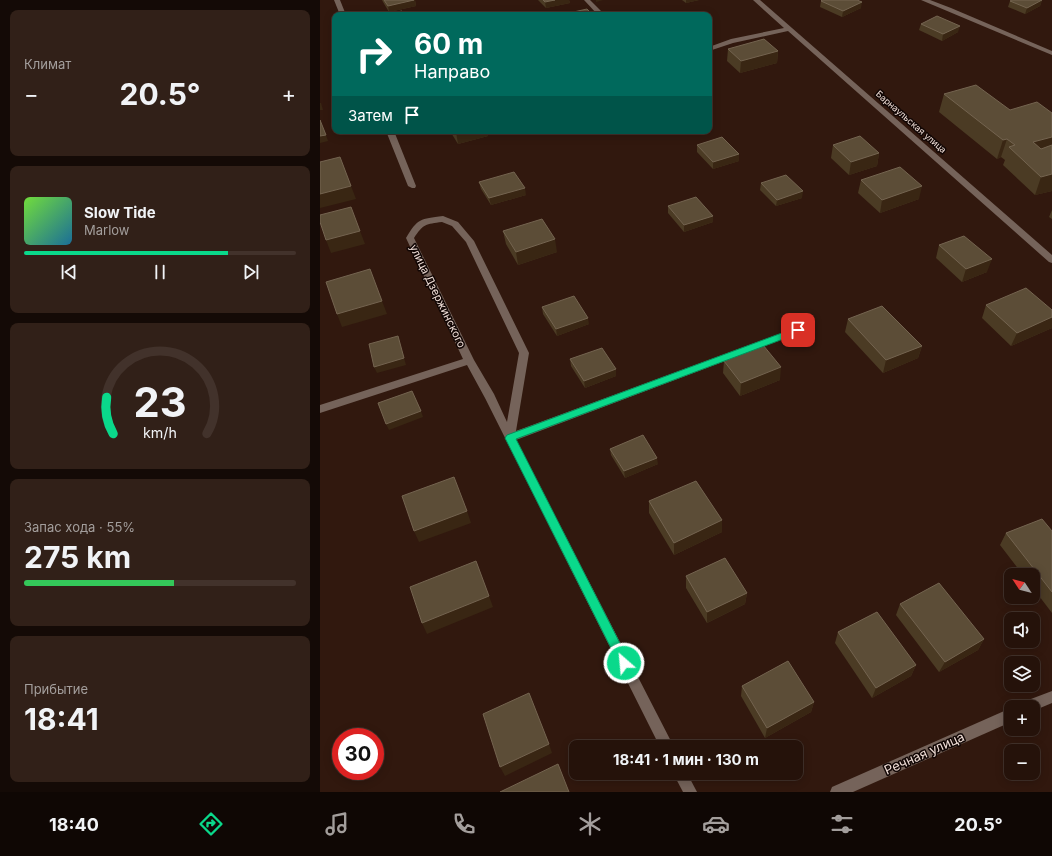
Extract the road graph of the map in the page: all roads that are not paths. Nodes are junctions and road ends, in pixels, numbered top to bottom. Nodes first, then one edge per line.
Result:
1 (337, 0) edge
2 (587, 0) edge
3 (756, 0) edge
4 (924, 0) edge
5 (342, 12) edge
6 (599, 12) edge
7 (790, 29) junction
8 (712, 48) edge
9 (1052, 53) edge
10 (391, 134) edge
11 (412, 186) dead end
12 (1052, 260) edge
13 (798, 330) dead end
14 (469, 361) junction
15 (320, 409) edge
16 (510, 438) junction
17 (1052, 696) edge
18 (1040, 702) edge
19 (1004, 718) edge
20 (663, 740) edge
21 (684, 780) edge
22 (690, 792) edge
23 (837, 792) edge

1 - 5 street
2 - 6 street
3 - 7 street, Барнаульская улица
4 - 9 street
7 - 8 street
7 - 12 street, Барнаульская улица
10 - 11 street
13 - 16 street
14 - 15 street
14 - 16 street, улица Дзержинского
14 - 16 street, улица Дзержинского
16 - 20 street, улица Дзержинского
17 - 18 street
19 - 23 street, Речная улица
21 - 22 street

